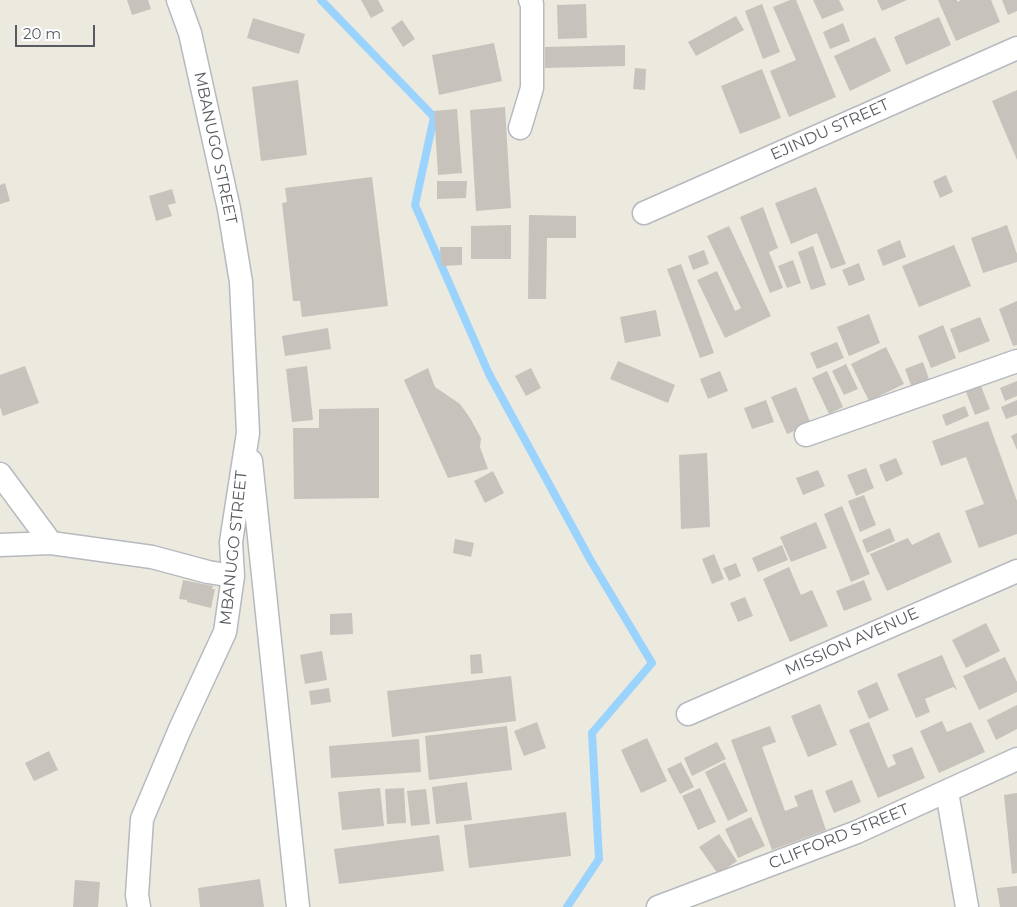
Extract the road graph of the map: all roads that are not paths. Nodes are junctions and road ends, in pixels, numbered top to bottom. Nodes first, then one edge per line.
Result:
1 (178, 0) edge
2 (530, 0) edge
3 (1017, 48) edge
4 (520, 128) dead end
5 (644, 213) dead end
6 (1017, 361) edge
7 (248, 433) junction
8 (806, 435) dead end
9 (0, 474) edge
10 (51, 543) junction
11 (0, 545) edge
12 (1017, 571) edge
13 (234, 576) junction
14 (688, 714) dead end
15 (1017, 759) edge
16 (947, 792) junction
17 (139, 907) edge
18 (298, 907) edge
19 (658, 907) edge
20 (967, 907) edge

1 - 7 street, MBANUGO STREET
2 - 4 street
3 - 5 street, EJINDU STREET
6 - 8 street
7 - 13 street, MBANUGO STREET
7 - 18 street
9 - 10 street
10 - 11 street
10 - 13 street
12 - 14 street, MISSION AVENUE
13 - 17 street, MBANUGO STREET
15 - 16 street, CLIFFORD STREET
16 - 19 street, CLIFFORD STREET
16 - 20 street

